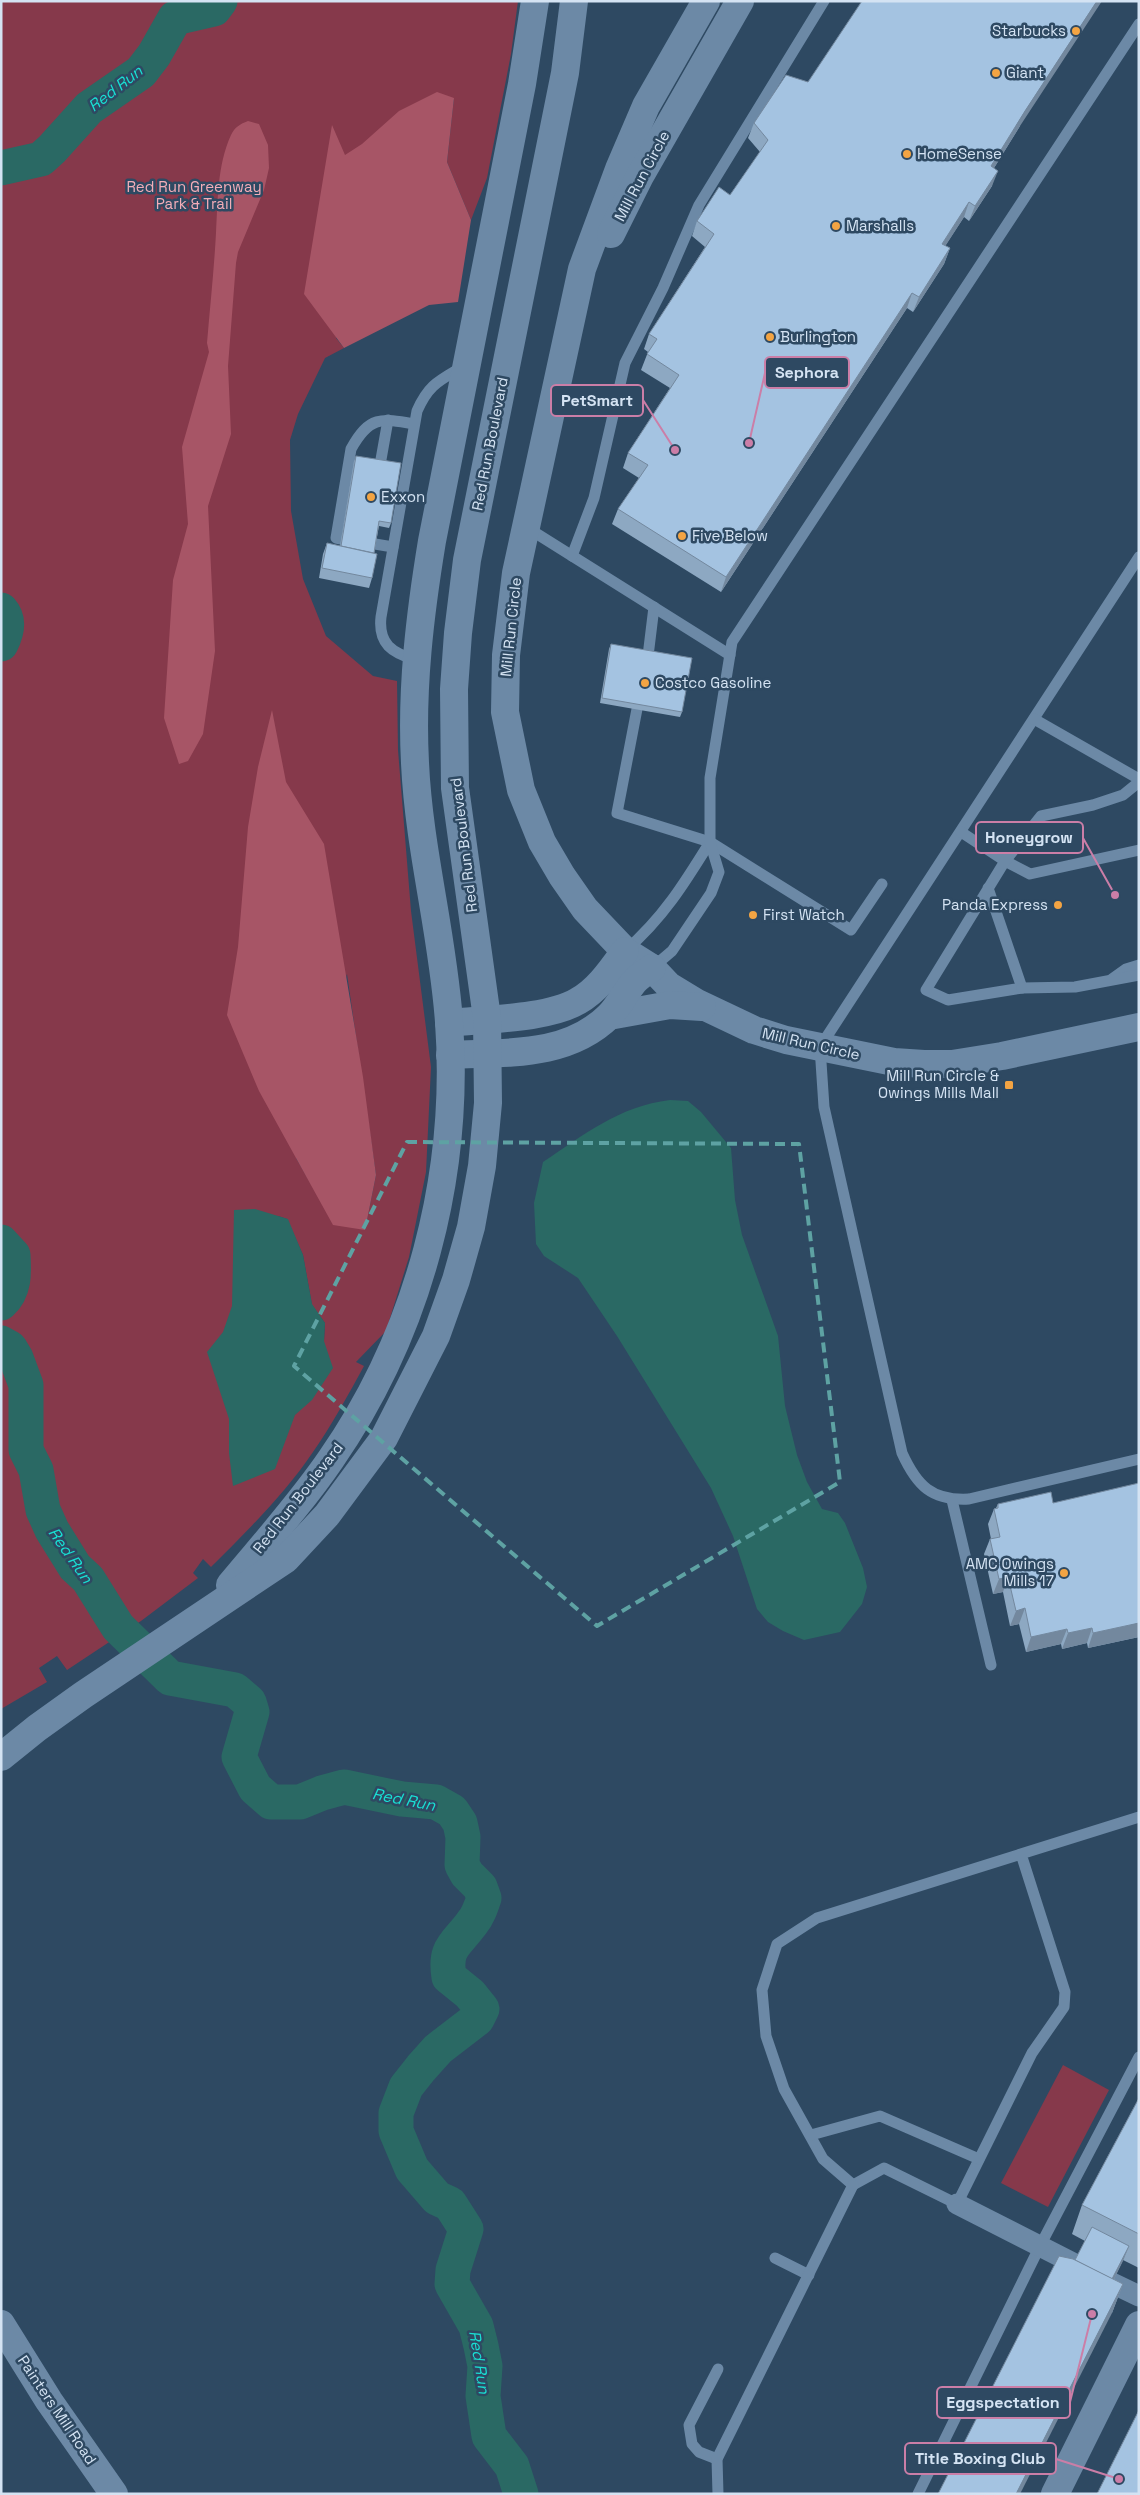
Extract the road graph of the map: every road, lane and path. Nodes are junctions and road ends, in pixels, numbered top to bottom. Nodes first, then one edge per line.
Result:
1 (534, 1) edge
2 (574, 1) edge
3 (690, 1) edge
4 (706, 1) edge
5 (740, 1) edge
6 (824, 1) edge
7 (1139, 24) edge
8 (689, 31) junction
9 (562, 358) junction
10 (467, 364) junction
11 (388, 420) junction
12 (414, 424) junction
13 (380, 465) edge
14 (526, 527) junction
15 (341, 539) edge
16 (375, 544) edge
17 (393, 547) junction
18 (572, 556) junction
19 (1139, 558) edge
20 (654, 607) junction
21 (730, 655) junction
22 (648, 656) edge
23 (416, 660) junction
24 (638, 709) edge
25 (1034, 719) junction
26 (1139, 781) edge
27 (960, 832) junction
28 (710, 842) junction
29 (1139, 850) edge
30 (1005, 861) junction
31 (882, 884) dead end
32 (988, 888) junction
33 (585, 909) junction
34 (625, 951) junction
35 (1139, 965) edge
36 (652, 968) junction
37 (1139, 975) edge
38 (1109, 982) junction
39 (1022, 988) junction
40 (578, 1002) junction
41 (708, 1008) junction
42 (609, 1016) junction
43 (487, 1018) junction
44 (449, 1023) junction
45 (1139, 1026) edge
46 (820, 1047) junction
47 (487, 1053) junction
48 (450, 1055) junction
49 (1139, 1459) edge
50 (952, 1500) junction
51 (214, 1606) junction
52 (991, 1665) dead end
53 (37, 1728) junction
54 (1, 1745) edge
55 (1, 1757) edge
56 (1139, 1817) edge
57 (1021, 1854) junction
58 (1139, 2057) edge
59 (811, 2135) junction
60 (979, 2159) junction
61 (853, 2185) junction
62 (957, 2204) junction
63 (1040, 2246) junction
64 (775, 2258) dead end
65 (1075, 2264) edge
66 (809, 2274) junction
67 (1112, 2283) edge
68 (1139, 2296) edge
69 (1, 2324) edge
70 (1139, 2325) edge
71 (718, 2369) dead end
72 (717, 2459) junction
73 (114, 2494) edge
74 (718, 2494) edge
75 (918, 2494) edge
76 (1055, 2494) edge

1 - 10 main road, Red Run Boulevard
2 - 43 main road, Red Run Boulevard
3 - 8 main road
4 - 8 main road, Mill Run Circle
5 - 9 main road, Mill Run Circle
6 - 18 lane
7 - 21 lane
8 - 9 main road, Mill Run Circle
9 - 14 main road, Mill Run Circle
10 - 12 lane
10 - 23 main road, Red Run Boulevard
11 - 12 lane
11 - 13 lane
11 - 15 lane
12 - 17 lane
14 - 18 lane
14 - 33 main road, Mill Run Circle
16 - 17 lane
17 - 23 lane
18 - 20 lane
19 - 25 lane
20 - 21 lane
20 - 22 lane
21 - 28 lane
23 - 44 main road, Red Run Boulevard
24 - 28 lane
25 - 26 lane
25 - 27 lane
26 - 30 lane
27 - 30 lane
27 - 46 lane
28 - 31 lane
28 - 34 lane
28 - 36 lane
29 - 30 lane
30 - 32 lane
32 - 39 lane
32 - 39 lane
33 - 34 main road, Mill Run Circle
33 - 40 main road
34 - 36 main road, Mill Run Circle
34 - 40 main road
35 - 38 lane
36 - 41 main road, Mill Run Circle
36 - 42 main road
37 - 38 lane
38 - 39 lane
40 - 43 main road
41 - 42 main road
41 - 46 main road, Mill Run Circle
42 - 47 main road
43 - 44 main road
43 - 47 main road, Red Run Boulevard
44 - 48 main road, Red Run Boulevard
45 - 46 main road, Mill Run Circle
46 - 50 lane
47 - 48 main road
47 - 51 main road, Red Run Boulevard
48 - 51 main road, Red Run Boulevard
49 - 50 lane
50 - 52 lane
51 - 53 main road, Red Run Boulevard
53 - 54 main road, Red Run Boulevard
53 - 55 main road, Red Run Boulevard
56 - 57 lane
57 - 59 lane
57 - 60 lane
58 - 63 lane
59 - 60 lane
59 - 61 lane
60 - 62 lane
61 - 62 lane
61 - 66 lane
62 - 63 street
63 - 65 street
63 - 75 lane
64 - 66 lane
66 - 72 lane
67 - 68 street
69 - 73 main road, Painters Mill Road
70 - 76 main road
71 - 72 lane
72 - 74 lane

